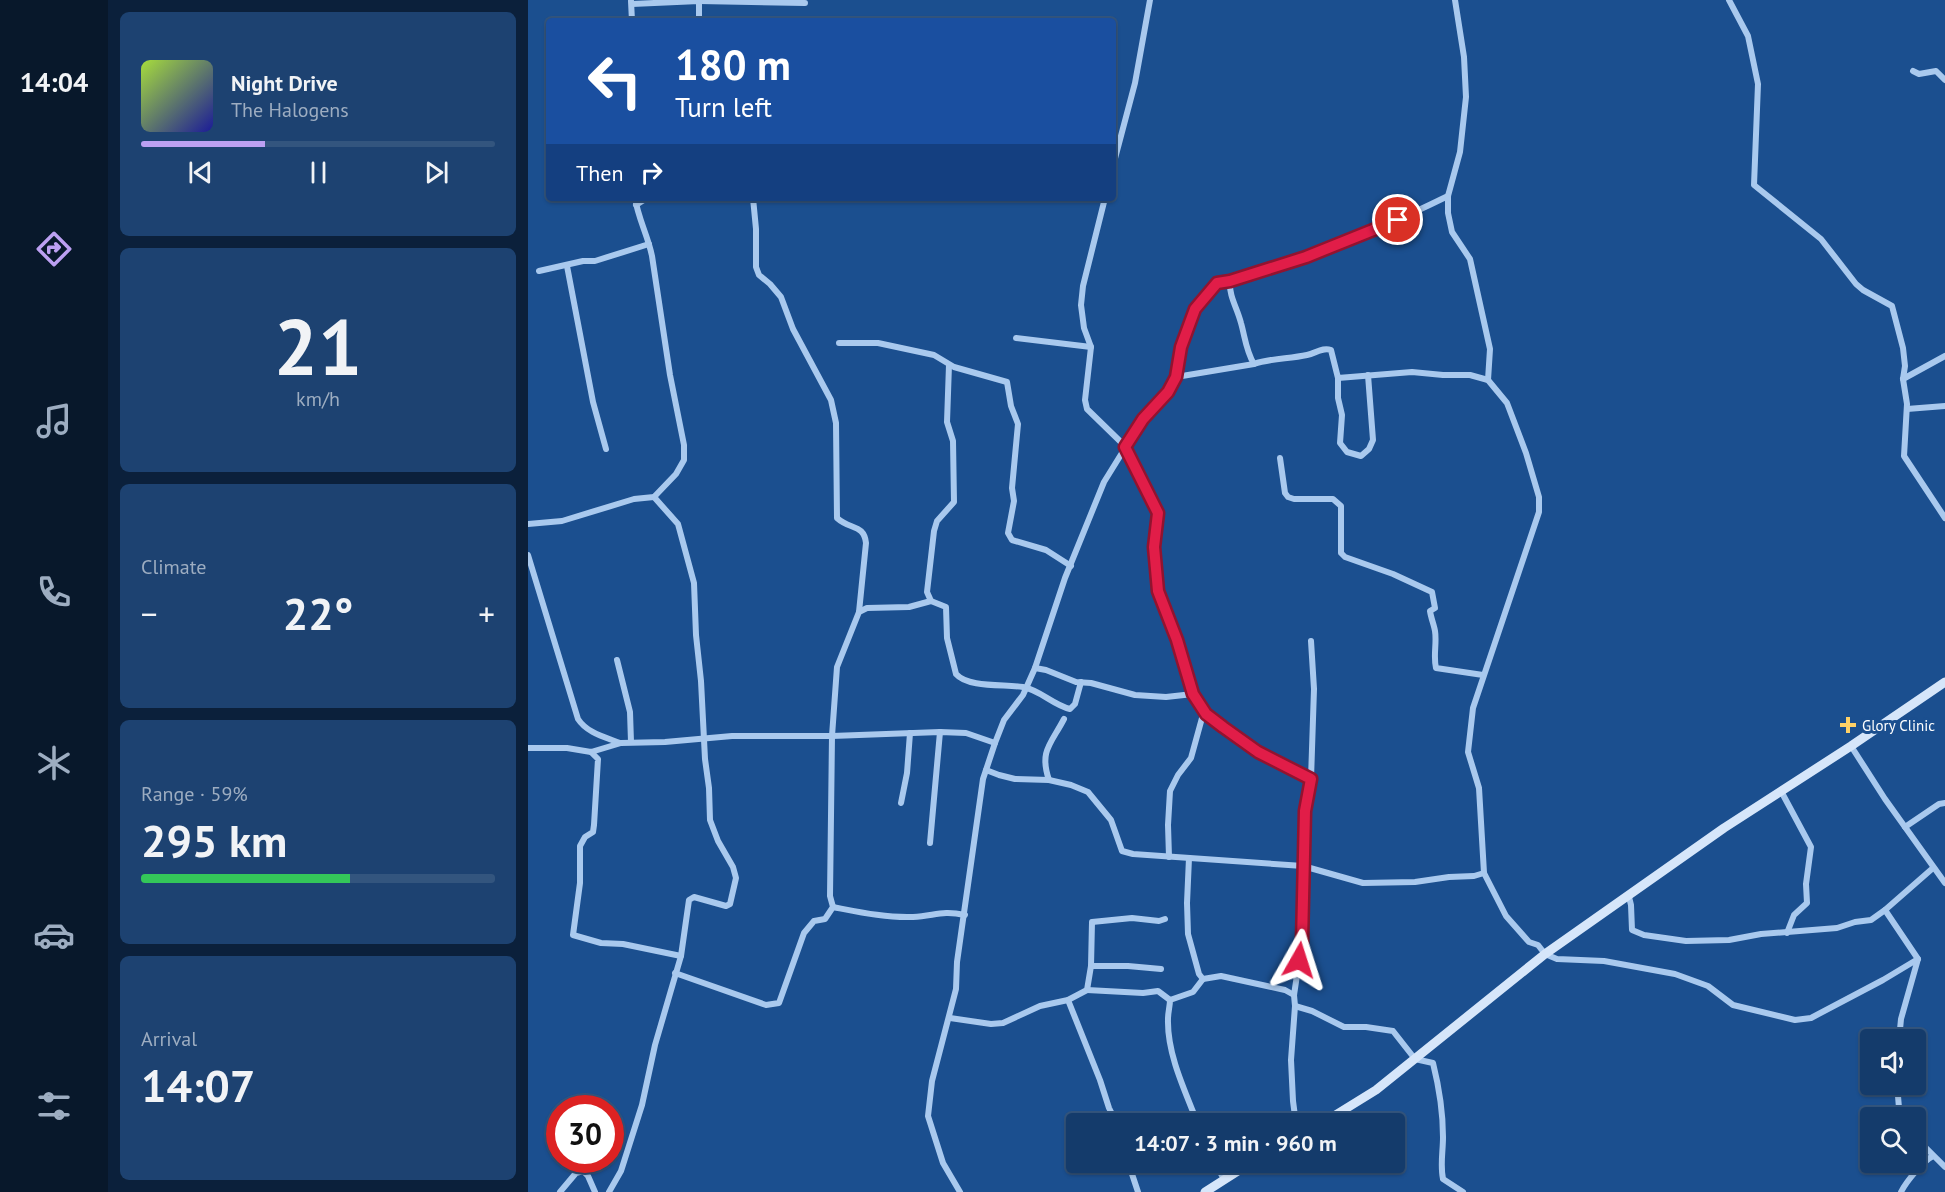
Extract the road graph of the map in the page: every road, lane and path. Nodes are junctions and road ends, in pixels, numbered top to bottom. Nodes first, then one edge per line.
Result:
1 (1150, 0) edge
2 (1455, 0) edge
3 (1729, 0) edge
4 (699, 1) edge
5 (632, 2) edge
6 (805, 3) dead end
7 (632, 18) edge
8 (699, 18) edge
9 (1913, 71) dead end
10 (1945, 80) edge
11 (1116, 155) edge
12 (1448, 196) junction
13 (636, 201) edge
14 (753, 201) edge
15 (1104, 201) edge
16 (649, 244) junction
17 (567, 266) junction
18 (539, 270) dead end
19 (1230, 281) junction
20 (1016, 338) dead end
21 (839, 343) dead end
22 (1091, 347) junction
23 (1945, 356) edge
24 (1254, 364) junction
25 (950, 365) junction
26 (1368, 375) junction
27 (1176, 377) junction
28 (1338, 378) junction
29 (1488, 380) junction
30 (1903, 380) junction
31 (1945, 406) edge
32 (1907, 409) junction
33 (1125, 447) junction
34 (606, 450) dead end
35 (1280, 458) dead end
36 (654, 497) junction
37 (1945, 518) edge
38 (528, 524) edge
39 (528, 555) edge
40 (1071, 566) junction
41 (931, 601) junction
42 (859, 612) junction
43 (1311, 641) dead end
44 (617, 660) dead end
45 (1035, 668) junction
46 (1483, 675) junction
47 (1081, 682) junction
48 (1945, 682) edge
49 (1027, 688) junction
50 (1193, 694) junction
51 (1206, 714) junction
52 (1064, 719) dead end
53 (940, 732) junction
54 (910, 733) junction
55 (832, 736) junction
56 (704, 740) junction
57 (631, 742) junction
58 (621, 743) junction
59 (995, 743) junction
60 (1851, 746) junction
61 (528, 747) edge
62 (591, 753) junction
63 (986, 770) junction
64 (1311, 779) junction
65 (1049, 780) junction
66 (1781, 791) junction
67 (901, 803) dead end
68 (1945, 803) edge
69 (1905, 827) junction
70 (930, 843) dead end
71 (1169, 857) junction
72 (1189, 858) junction
73 (1303, 866) junction
74 (1933, 868) junction
75 (1484, 873) junction
76 (1945, 883) edge
77 (1629, 897) junction
78 (833, 907) junction
79 (1885, 910) junction
80 (964, 915) junction
81 (1165, 919) dead end
82 (1787, 933) junction
83 (1545, 954) junction
84 (681, 956) junction
85 (1917, 959) junction
86 (1091, 966) junction
87 (1161, 969) dead end
88 (675, 973) junction
89 (1203, 980) junction
90 (1087, 990) junction
91 (1293, 995) junction
92 (1068, 1000) junction
93 (1170, 1000) junction
94 (1295, 1006) junction
95 (950, 1018) junction
96 (1900, 1029) edge
97 (1424, 1051) junction
98 (1415, 1059) junction
99 (1433, 1063) junction
100 (1112, 1113) edge
101 (1194, 1113) edge
102 (1295, 1113) edge
103 (1339, 1113) edge
104 (1926, 1149) edge
105 (1932, 1156) junction
106 (1945, 1167) edge
107 (1132, 1173) edge
108 (1220, 1173) edge
109 (1234, 1173) edge
110 (1224, 1179) junction
111 (560, 1192) edge
112 (595, 1192) edge
113 (609, 1192) edge
114 (960, 1192) edge
115 (1138, 1192) edge
116 (1205, 1192) edge
117 (1463, 1192) edge
118 (1901, 1192) edge

1 - 11 street
2 - 12 street
3 - 30 street
4 - 5 street
4 - 6 street
4 - 8 street
5 - 7 street
9 - 10 street
12 - 19 street
12 - 29 street
13 - 16 street
14 - 42 street
15 - 22 street
16 - 17 street
16 - 36 street
17 - 18 street
17 - 34 street
19 - 24 street
19 - 27 street
20 - 22 street
21 - 25 street
22 - 33 street
23 - 30 street
24 - 27 street
24 - 28 street
25 - 40 street
25 - 41 street
26 - 28 street
26 - 28 street
26 - 29 street
27 - 33 street
29 - 46 street
30 - 32 street
31 - 32 street
32 - 37 street
33 - 40 street
33 - 50 street
35 - 46 street
36 - 38 street
36 - 56 street
39 - 58 street
40 - 45 street
41 - 42 street
41 - 49 street
42 - 55 street
43 - 64 street
44 - 57 street
45 - 47 street
45 - 49 street
46 - 75 street
47 - 49 street
47 - 50 street
48 - 60 main road
49 - 59 street
50 - 51 street
51 - 64 street
51 - 71 street
52 - 65 street
53 - 54 street
53 - 59 street
53 - 70 street
54 - 55 street
54 - 67 street
55 - 56 street
55 - 78 street
56 - 57 street
56 - 84 street
57 - 58 street
58 - 62 street
59 - 63 street
60 - 66 main road
60 - 69 street
61 - 62 street
62 - 84 street
63 - 65 street
63 - 80 street
64 - 73 street
65 - 71 street
66 - 77 main road
66 - 82 street
68 - 69 street
69 - 74 street
71 - 72 street
72 - 73 street
72 - 89 street
73 - 75 street
73 - 91 street
74 - 76 street
74 - 79 street
75 - 83 street
77 - 82 street
77 - 83 main road
78 - 80 street
78 - 88 street
79 - 82 street
79 - 85 street
80 - 95 street
81 - 86 street
83 - 85 street
83 - 97 main road
84 - 88 street
85 - 96 street
86 - 87 street
86 - 90 street
88 - 113 street
89 - 91 street
89 - 93 street
90 - 92 street
90 - 93 street
91 - 94 street
92 - 95 street
92 - 100 street
93 - 101 street
94 - 98 street
94 - 102 street
95 - 114 street
97 - 98 main road
97 - 99 street
98 - 99 street
98 - 103 main road
99 - 117 street
104 - 105 street
105 - 106 street
105 - 118 street
107 - 115 street
108 - 110 street
109 - 110 main road
110 - 116 main road
111 - 112 street

